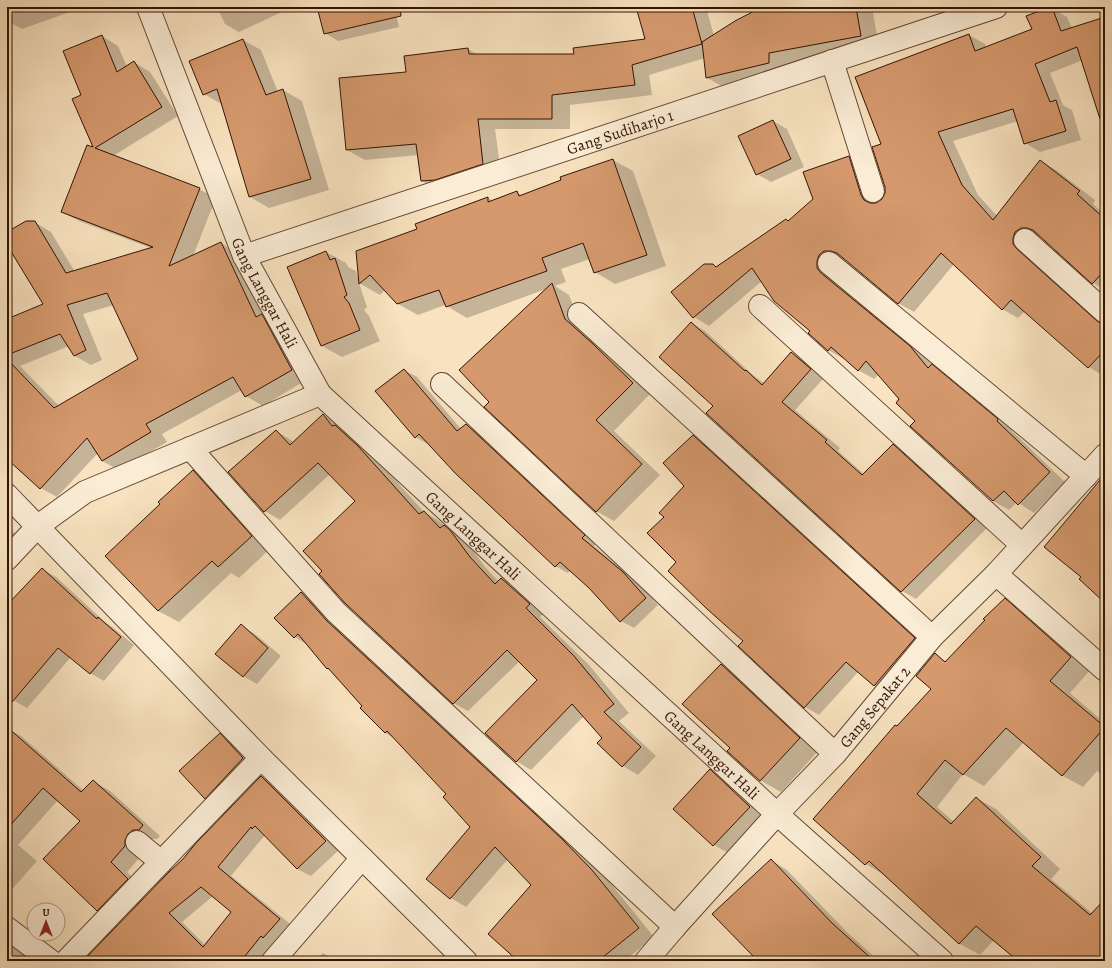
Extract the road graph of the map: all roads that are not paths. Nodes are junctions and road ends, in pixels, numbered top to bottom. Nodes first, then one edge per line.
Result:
1 (148, 7) edge
2 (996, 7) edge
3 (832, 61) junction
4 (873, 191) dead end
5 (1025, 240) dead end
6 (244, 256) junction
7 (829, 263) dead end
8 (760, 306) dead end
9 (1105, 312) edge
10 (579, 314) dead end
11 (442, 384) dead end
12 (320, 394) junction
13 (190, 448) junction
14 (1105, 455) edge
15 (1086, 476) junction
16 (7, 495) edge
17 (38, 526) junction
18 (1022, 545) junction
19 (7, 559) edge
20 (996, 574) junction
21 (932, 637) junction
22 (1105, 670) edge
23 (835, 754) junction
24 (261, 758) junction
25 (778, 814) junction
26 (137, 842) dead end
27 (362, 858) junction
28 (161, 862) junction
29 (675, 927) junction
30 (7, 928) edge
31 (51, 961) edge
32 (66, 961) edge
33 (273, 961) edge
34 (466, 961) edge
35 (646, 961) edge
36 (942, 961) edge

1 - 6 street, Gang Langgar Hali
2 - 3 street, Gang Sudiharjo 1
3 - 4 street
3 - 6 street, Gang Sudiharjo 1
5 - 9 street
6 - 12 street, Gang Langgar Hali
7 - 15 street
8 - 18 street
10 - 21 street
11 - 23 street
12 - 13 street
12 - 25 street, Gang Langgar Hali
13 - 17 street
13 - 29 street
14 - 15 street, Gang Sepakat 2
15 - 18 street, Gang Sepakat 2
16 - 17 street
17 - 19 street
17 - 24 street
18 - 20 street, Gang Sepakat 2
20 - 21 street, Gang Sepakat 2
20 - 22 street
21 - 23 street, Gang Sepakat 2
23 - 25 street, Gang Sepakat 2
24 - 27 street
24 - 28 street
25 - 29 street, Gang Sepakat 2
25 - 36 street, Gang Langgar Hali
26 - 28 street
27 - 33 street
27 - 34 street
28 - 32 street
29 - 35 street, Gang Sepakat 2
30 - 31 street

